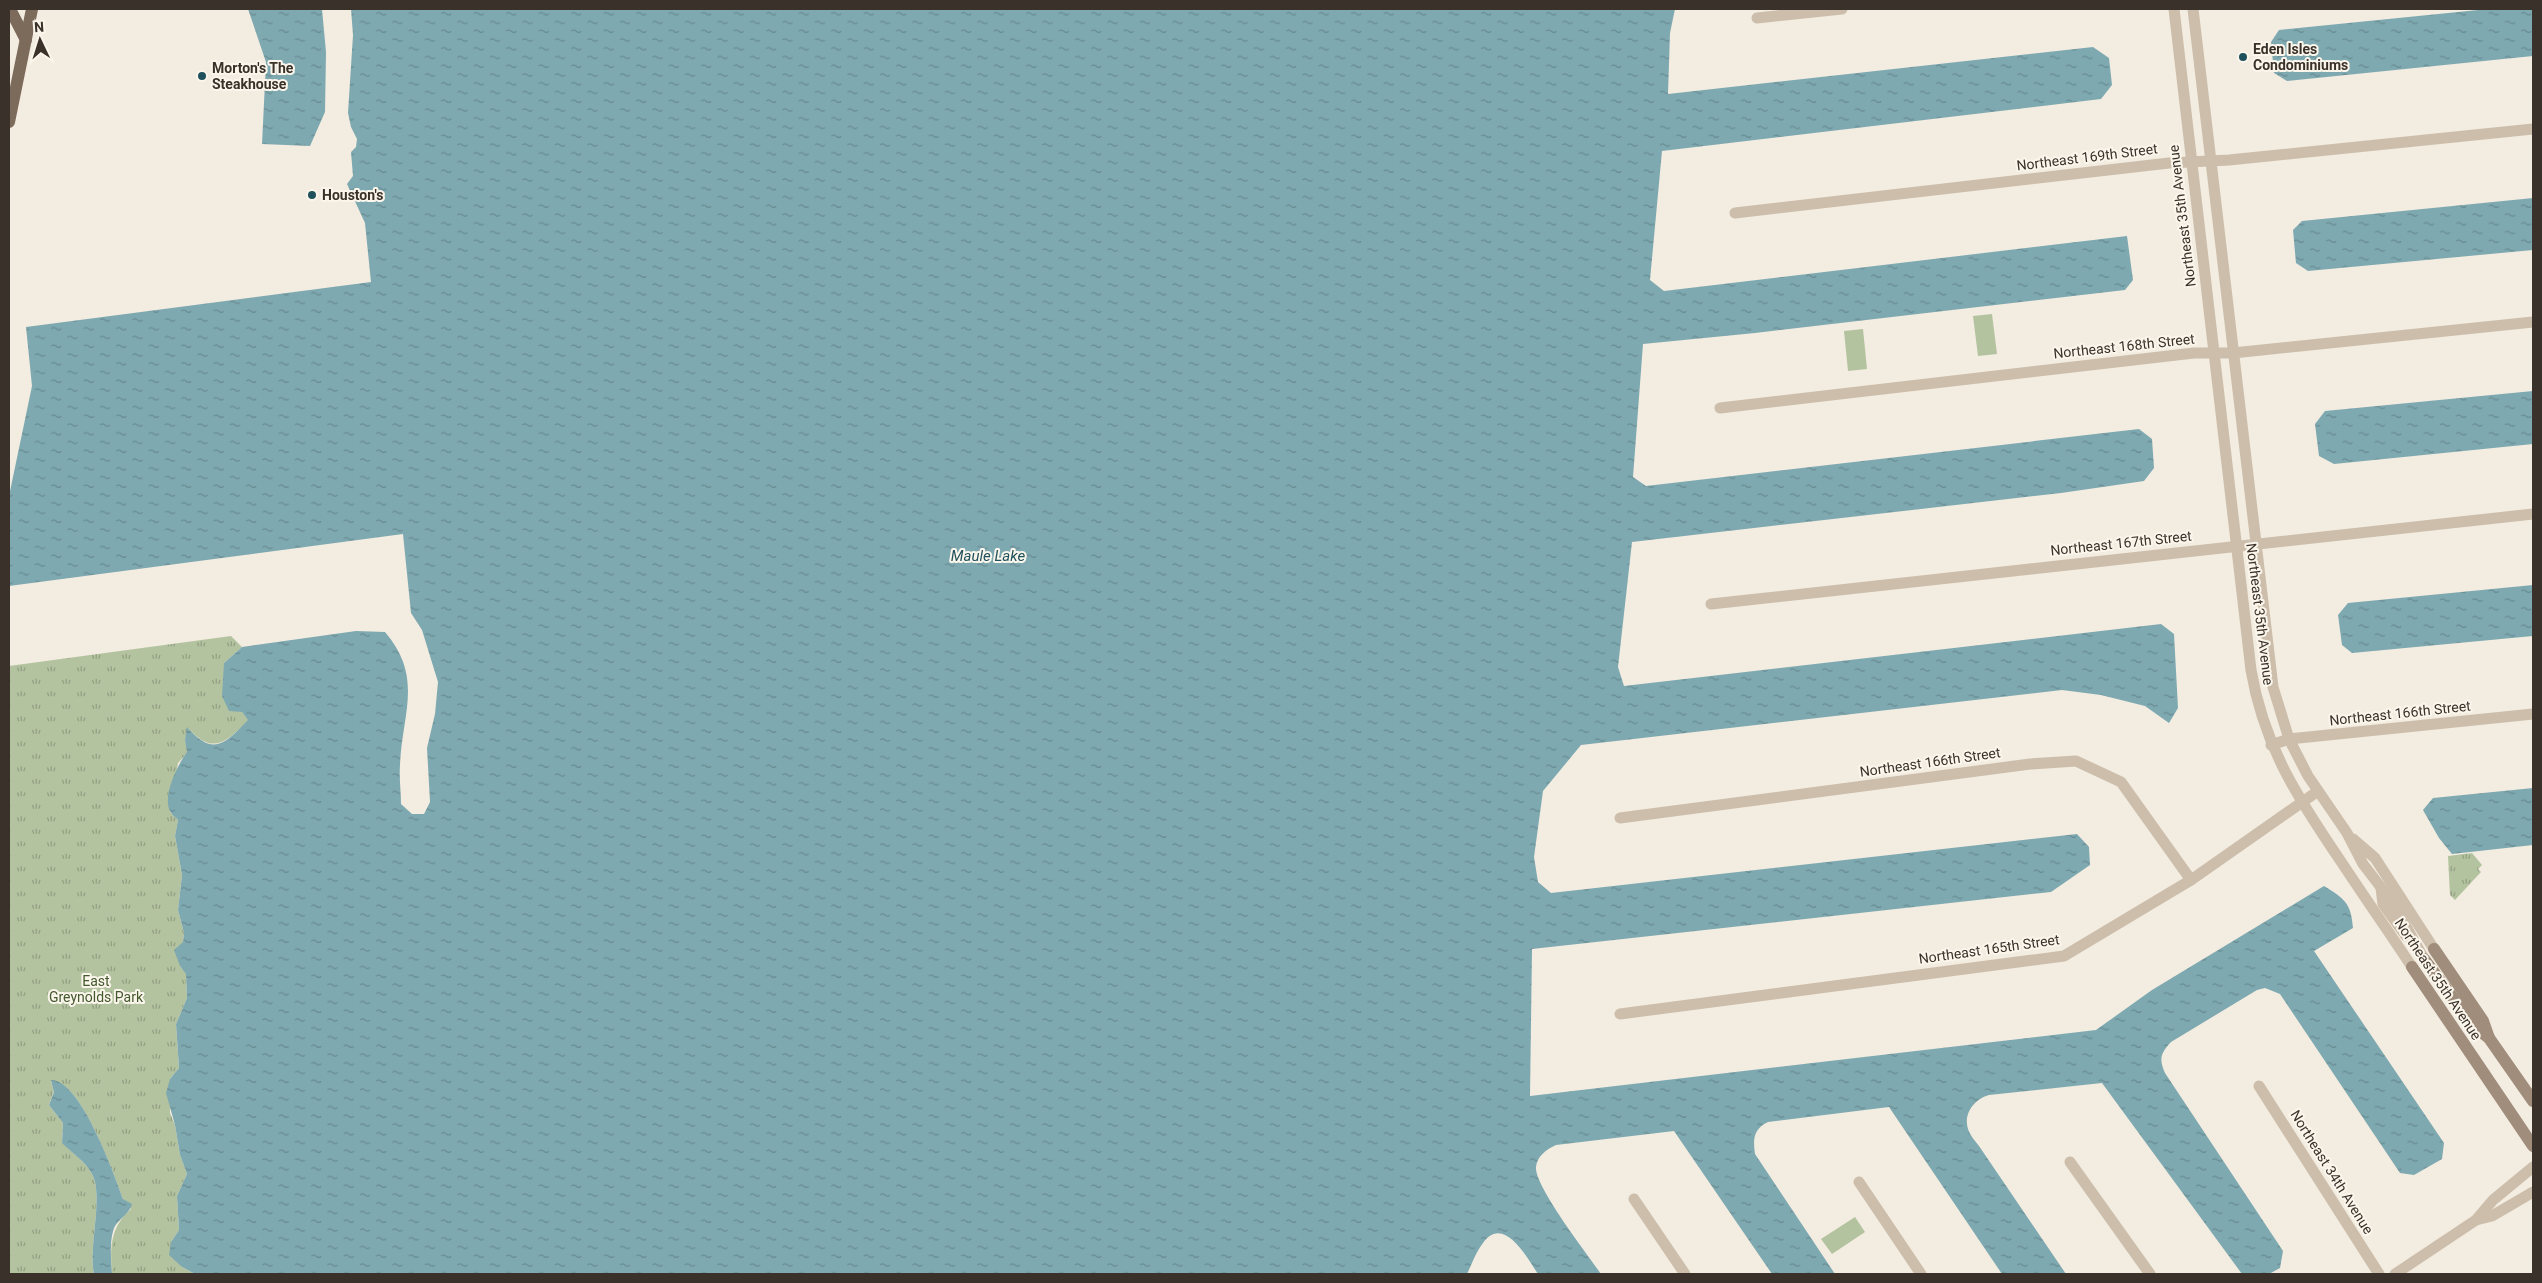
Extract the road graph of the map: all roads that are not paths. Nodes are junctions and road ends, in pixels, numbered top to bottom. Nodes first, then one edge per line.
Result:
1 (10, 9) edge
2 (32, 9) edge
3 (1842, 9) edge
4 (2174, 9) edge
5 (2193, 9) edge
6 (1756, 18) dead end
7 (26, 40) junction
8 (9, 122) edge
9 (2533, 129) edge
10 (2211, 161) junction
11 (2191, 162) junction
12 (1735, 213) dead end
13 (2533, 322) edge
14 (2233, 352) junction
15 (2213, 353) junction
16 (1720, 408) dead end
17 (2533, 514) edge
18 (2255, 543) junction
19 (2236, 545) junction
20 (1712, 604) dead end
21 (2533, 714) edge
22 (2289, 739) junction
23 (2271, 745) junction
24 (2318, 792) junction
25 (2301, 803) junction
26 (1620, 818) dead end
27 (2348, 834) junction
28 (2191, 880) junction
29 (2434, 949) joint
30 (2424, 959) joint
31 (2412, 967) joint
32 (1620, 1014) dead end
33 (2489, 1038) junction
34 (2259, 1086) dead end
35 (2533, 1101) edge
36 (2533, 1146) edge
37 (2070, 1162) dead end
38 (2533, 1166) edge
39 (1859, 1182) dead end
40 (2533, 1192) edge
41 (1634, 1199) dead end
42 (2476, 1220) junction
43 (1685, 1274) edge
44 (1921, 1274) edge
45 (2150, 1274) edge
46 (2379, 1274) edge
47 (2395, 1274) edge

1 - 7 main road
2 - 7 main road
3 - 6 street
4 - 11 street, Northeast 35th Avenue
5 - 10 street, Northeast 35th Avenue
7 - 8 main road
9 - 10 street, Northeast 169th Street
10 - 11 street, Northeast 169th Street
10 - 14 street, Northeast 35th Avenue
11 - 12 street, Northeast 169th Street
11 - 15 street, Northeast 35th Avenue
13 - 14 street, Northeast 168th Street
14 - 15 street, Northeast 168th Street
14 - 18 street, Northeast 35th Avenue
15 - 16 street, Northeast 168th Street
15 - 19 street, Northeast 35th Avenue
17 - 18 street, Northeast 167th Street
18 - 19 street, Northeast 167th Street
18 - 22 street, Northeast 35th Avenue
19 - 20 street, Northeast 167th Street
19 - 23 street, Northeast 35th Avenue
21 - 22 street, Northeast 166th Street
22 - 23 street, Northeast 166th Street
22 - 24 street, Northeast 35th Avenue
23 - 25 street, Northeast 35th Avenue
24 - 25 street, Northeast 165th Street
24 - 27 street, Northeast 35th Avenue
25 - 28 street, Northeast 165th Street
25 - 31 street, Northeast 35th Avenue
26 - 28 street, Northeast 166th Street
27 - 29 street, Northeast 35th Avenue
27 - 30 street, Northeast 35th Avenue
28 - 32 street, Northeast 165th Street
29 - 33 street, Northeast 35th Avenue
30 - 33 street, Northeast 35th Avenue
31 - 36 street, Northeast 35th Avenue
33 - 35 street, Northeast 35th Avenue
34 - 46 street, Northeast 34th Avenue
37 - 45 street
38 - 42 street
39 - 44 street
40 - 42 street
41 - 43 street
42 - 47 street

